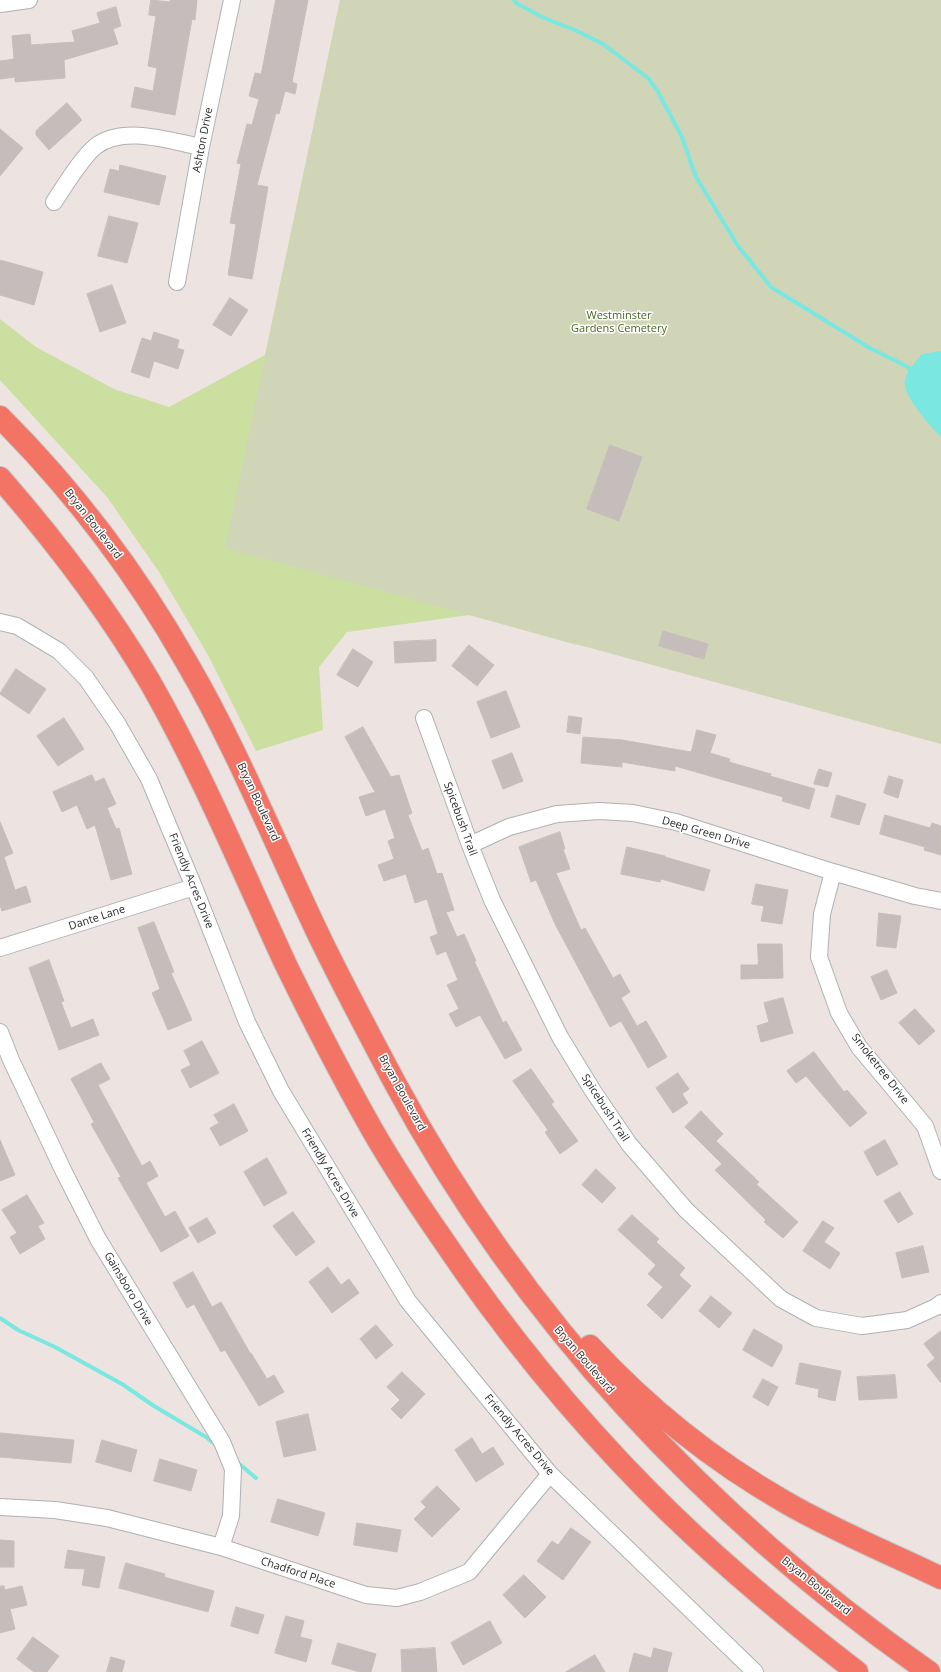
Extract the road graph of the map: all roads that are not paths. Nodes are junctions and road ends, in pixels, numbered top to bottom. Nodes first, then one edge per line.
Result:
1 (29, 0) edge
2 (232, 0) edge
3 (0, 4) edge
4 (201, 147) junction
5 (54, 202) dead end
6 (177, 282) dead end
7 (0, 417) edge
8 (0, 478) edge
9 (0, 622) edge
10 (424, 718) dead end
11 (470, 845) junction
12 (833, 872) junction
13 (194, 887) junction
14 (941, 901) edge
15 (0, 948) edge
16 (0, 1032) edge
17 (941, 1171) edge
18 (475, 1214) junction
19 (941, 1302) edge
20 (550, 1474) junction
21 (0, 1506) edge
22 (221, 1547) junction
23 (941, 1578) edge
24 (755, 1672) edge
25 (857, 1672) edge
26 (929, 1672) edge

1 - 3 street
2 - 4 street, Ashton Drive
4 - 5 street
4 - 6 street, Ashton Drive
7 - 18 highway, Bryan Boulevard
8 - 25 highway
9 - 13 street, Friendly Acres Drive
10 - 11 street, Spicebush Trail
11 - 12 street, Deep Green Drive
11 - 19 street, Spicebush Trail
12 - 14 street, Deep Green Drive
12 - 17 street, Smoketree Drive
13 - 15 street, Dante Lane
13 - 20 street, Friendly Acres Drive
16 - 22 street, Gainsboro Drive
18 - 23 highway
18 - 26 highway, Bryan Boulevard
20 - 22 street, Chadford Place
20 - 24 street, Friendly Acres Drive
21 - 22 street, Chadford Place

